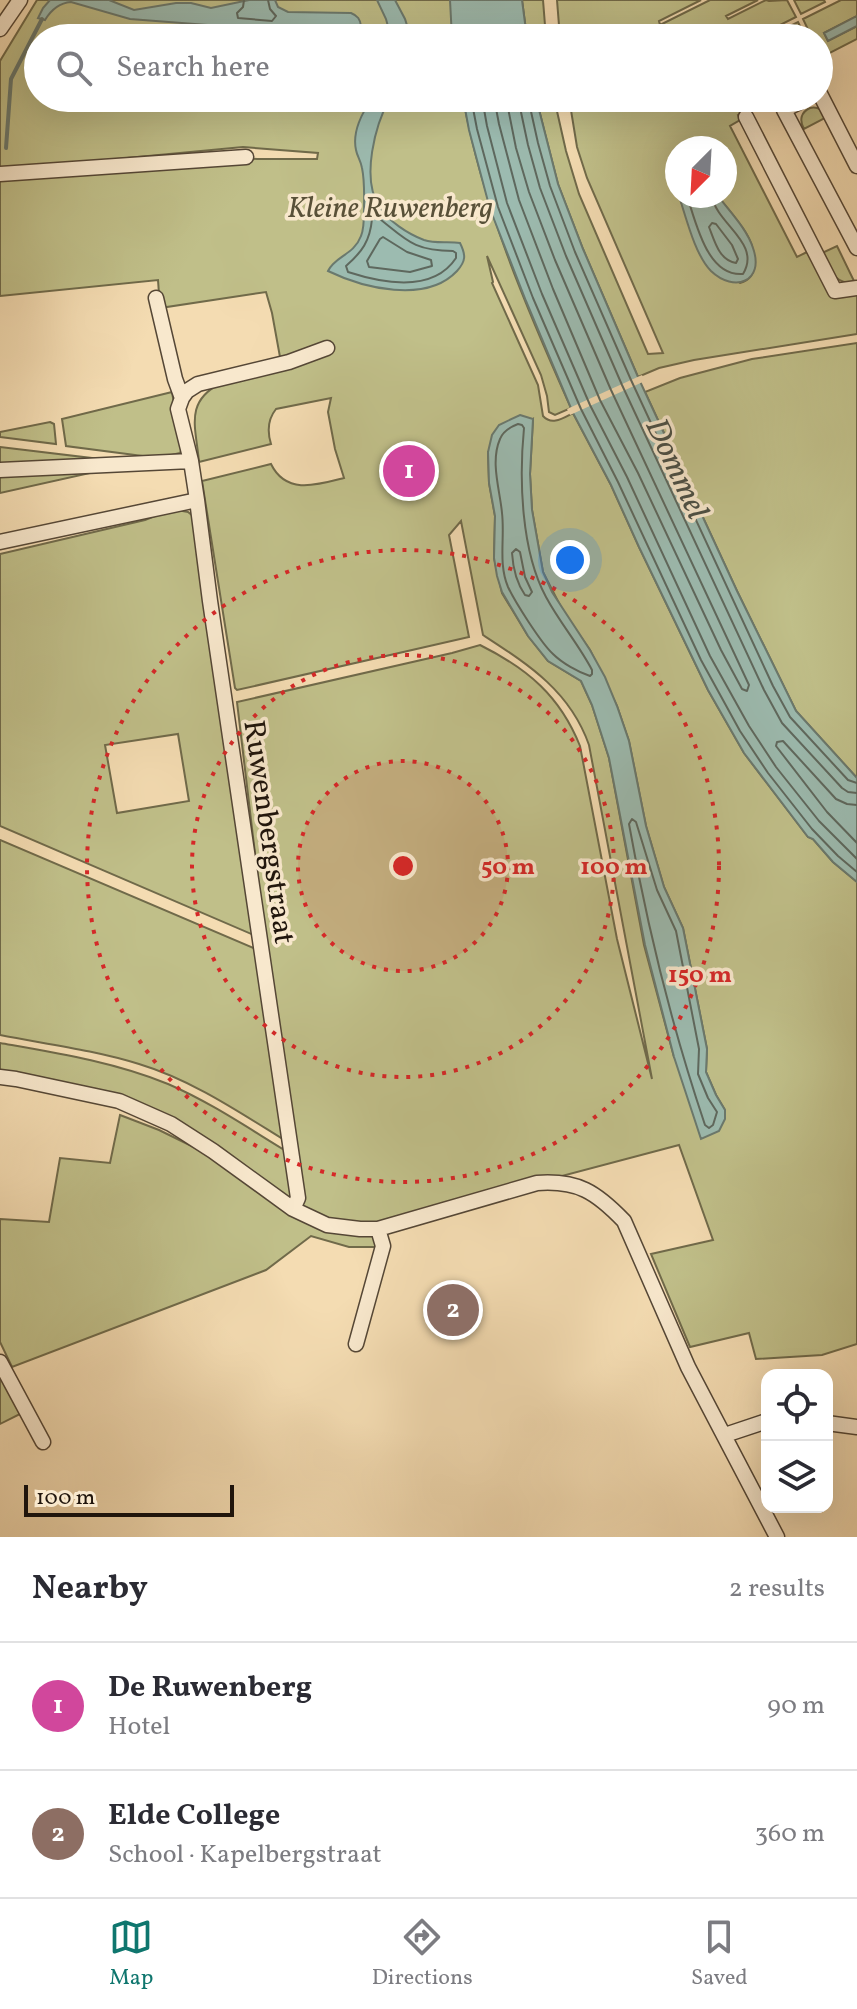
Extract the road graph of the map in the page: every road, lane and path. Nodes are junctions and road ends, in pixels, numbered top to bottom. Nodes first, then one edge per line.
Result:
1 (20, 0) edge
2 (0, 29) edge
3 (785, 112) edge
4 (829, 112) edge
5 (746, 117) dead end
6 (246, 157) dead end
7 (857, 166) edge
8 (0, 174) edge
9 (857, 248) edge
10 (857, 288) edge
11 (156, 298) dead end
12 (327, 348) dead end
13 (180, 403) junction
14 (191, 461) junction
15 (0, 470) edge
16 (197, 500) junction
17 (0, 542) edge
18 (0, 1077) edge
19 (293, 1209) junction
20 (378, 1229) junction
21 (356, 1344) dead end
22 (0, 1362) edge
23 (761, 1423) edge
24 (833, 1424) edge
25 (857, 1427) edge
26 (725, 1435) junction
27 (43, 1442) dead end
28 (772, 1533) edge

1 - 2 street
3 - 9 street
4 - 7 street
5 - 10 street
6 - 8 street
11 - 13 street, Ruwenbergstraat
12 - 13 street
13 - 14 street, Ruwenbergstraat
14 - 15 street
14 - 16 street, Ruwenbergstraat
16 - 17 street
16 - 19 street, Ruwenbergstraat
18 - 19 street
19 - 20 street
20 - 21 street
20 - 26 street
22 - 27 street
23 - 26 street
24 - 25 street
26 - 28 street

